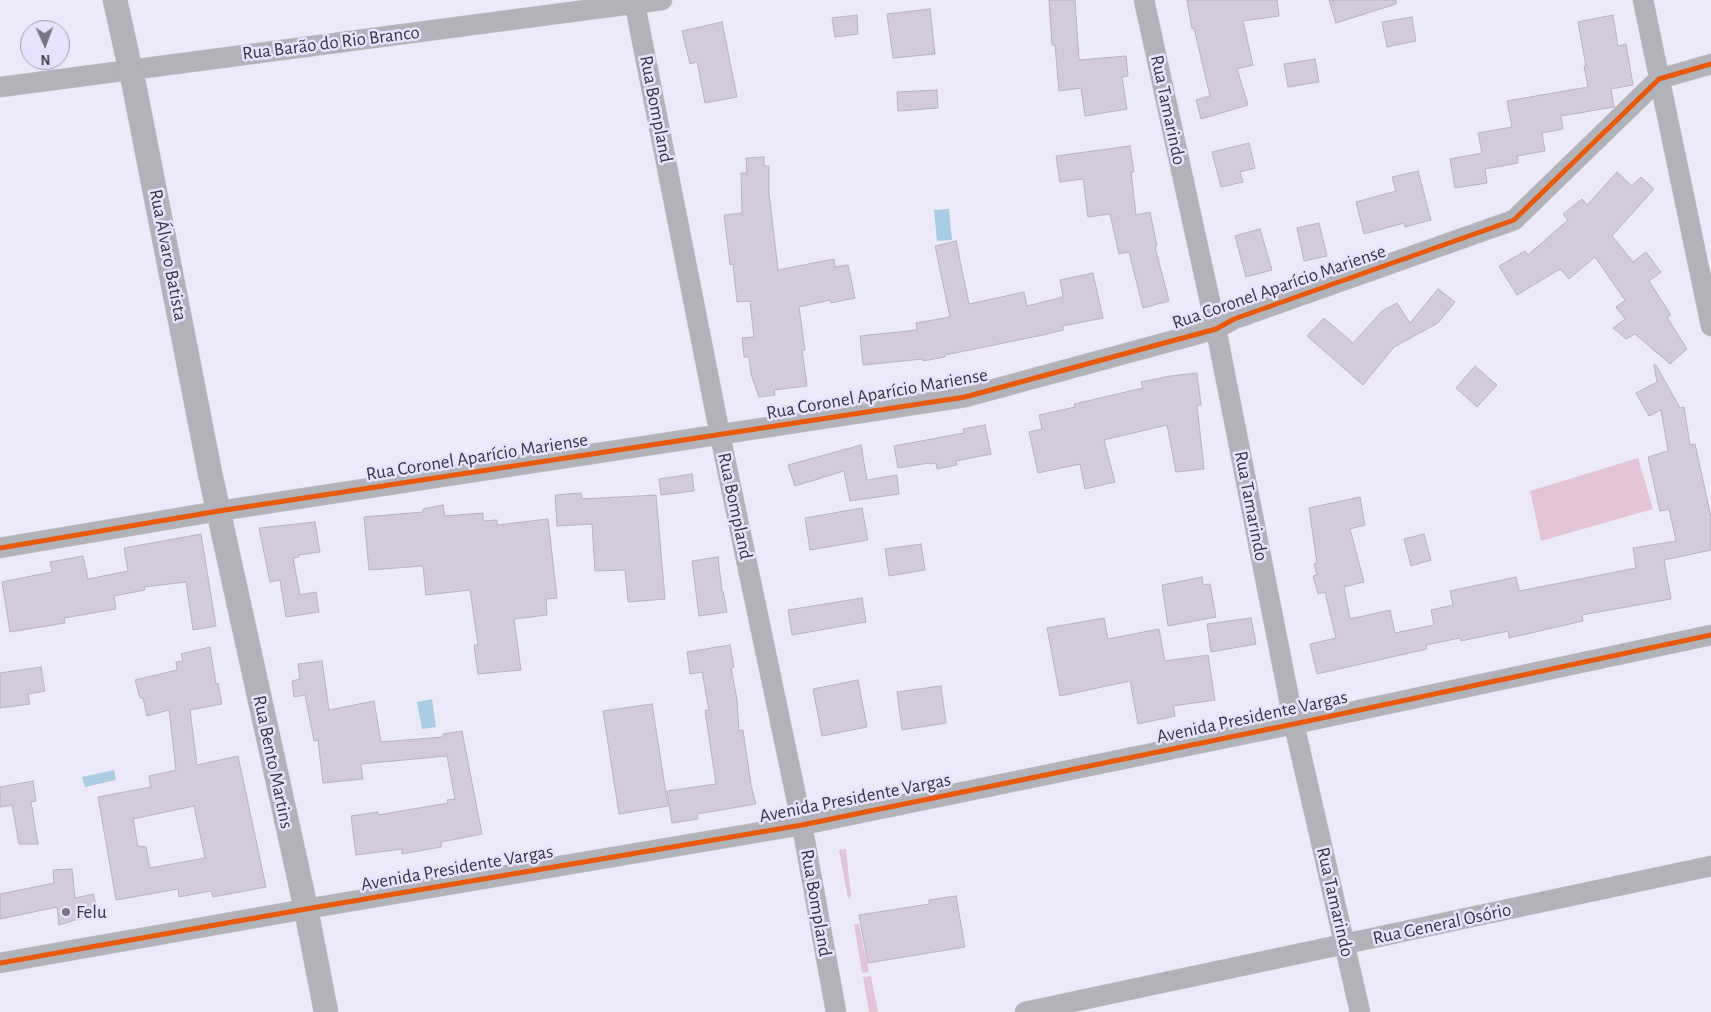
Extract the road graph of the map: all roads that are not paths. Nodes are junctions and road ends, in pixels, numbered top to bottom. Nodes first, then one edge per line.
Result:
1 (115, 0) edge
2 (662, 0) edge
3 (1144, 0) edge
4 (1643, 0) edge
5 (634, 2) edge
6 (1711, 64) edge
7 (130, 69) junction
8 (1659, 79) junction
9 (0, 87) edge
10 (1711, 326) edge
11 (1216, 329) junction
12 (720, 435) junction
13 (219, 511) junction
14 (0, 548) edge
15 (1711, 635) edge
16 (1294, 724) junction
17 (802, 825) junction
18 (1711, 866) edge
19 (306, 909) junction
20 (1345, 945) junction
21 (0, 963) edge
22 (326, 1012) edge
23 (836, 1012) edge
24 (1025, 1012) edge
25 (1360, 1012) edge

1 - 7 street, Rua Álvaro Batista
2 - 5 street, Rua Barão do Rio Branco
3 - 11 street, Rua Tamarindo
4 - 8 street
5 - 7 street, Rua Barão do Rio Branco
5 - 12 street, Rua Bompland
6 - 8 street, Rua Coronel Aparício Mariense
7 - 9 street, Rua Barão do Rio Branco
7 - 13 street, Rua Álvaro Batista
8 - 10 street
8 - 11 street, Rua Coronel Aparício Mariense
11 - 12 street, Rua Coronel Aparício Mariense
11 - 16 street, Rua Tamarindo
12 - 13 street, Rua Coronel Aparício Mariense
12 - 17 street, Rua Bompland
13 - 14 street, Rua Coronel Aparício Mariense
13 - 19 street, Rua Bento Martins
15 - 16 street, Avenida Presidente Vargas
16 - 17 street, Avenida Presidente Vargas
16 - 20 street, Rua Tamarindo
17 - 19 street, Avenida Presidente Vargas
17 - 23 street, Rua Bompland
18 - 20 street, Rua General Osório
19 - 21 street, Avenida Presidente Vargas
19 - 22 street, Rua Bento Martins
20 - 24 street, Rua General Osório
20 - 25 street, Rua Tamarindo

